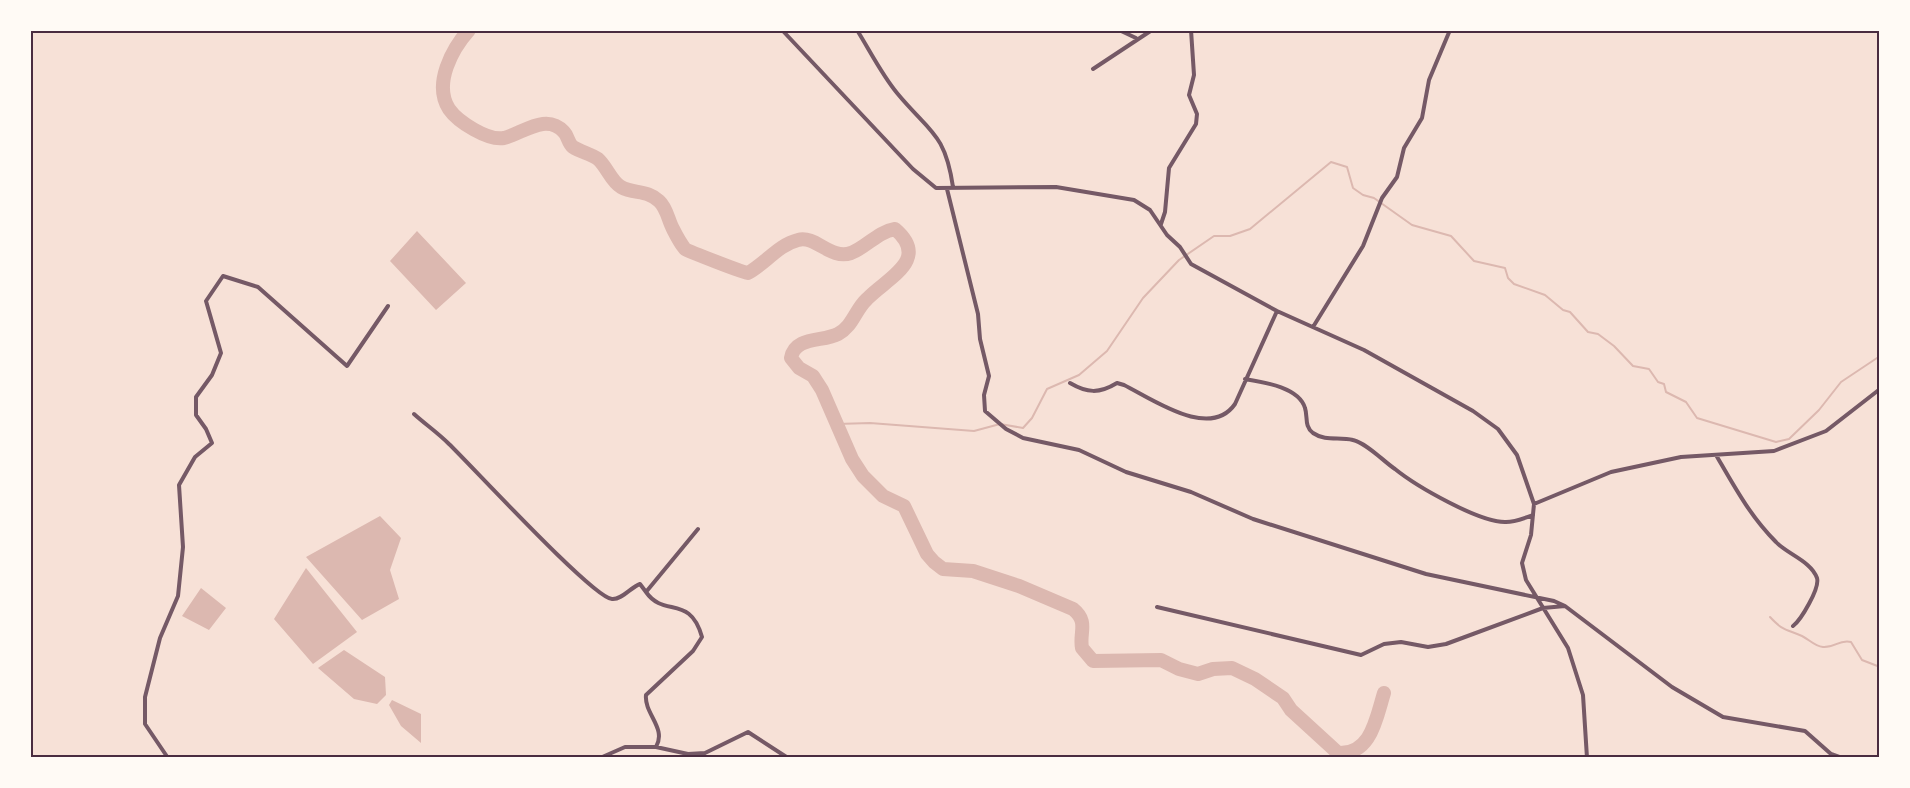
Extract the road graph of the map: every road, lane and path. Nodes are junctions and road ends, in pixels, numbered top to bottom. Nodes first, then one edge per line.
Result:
1 (782, 30) edge
2 (857, 30) edge
3 (1119, 30) edge
4 (1152, 30) edge
5 (1191, 30) edge
6 (1450, 30) edge
7 (1136, 38) junction
8 (1093, 69) dead end
9 (953, 188) junction
10 (947, 189) junction
11 (1160, 225) junction
12 (388, 306) dead end
13 (1276, 311) junction
14 (1313, 327) junction
15 (1245, 379) junction
16 (1070, 383) dead end
17 (1880, 389) edge
18 (414, 414) dead end
19 (1716, 455) junction
20 (1534, 504) junction
21 (1533, 515) junction
22 (698, 529) dead end
23 (646, 592) junction
24 (1538, 598) junction
25 (1565, 606) junction
26 (1157, 608) dead end
27 (1543, 608) junction
28 (1792, 626) dead end
29 (656, 747) junction
30 (168, 758) edge
31 (600, 758) edge
32 (788, 758) edge
33 (1587, 758) edge
34 (1842, 758) edge

1 - 10 street
2 - 9 street
3 - 7 street
4 - 7 street
5 - 11 street
6 - 14 street
7 - 8 street
9 - 10 street
9 - 11 street
10 - 24 street
11 - 13 street
12 - 30 street
13 - 14 street
13 - 15 street
14 - 20 street
15 - 16 street
15 - 21 street
17 - 19 street
18 - 23 street
19 - 20 street
19 - 28 street
20 - 21 street
21 - 24 street
22 - 23 street
23 - 29 street
24 - 25 street
24 - 27 street
25 - 27 street
25 - 34 street
26 - 27 street
27 - 33 street
29 - 31 street
29 - 32 street

